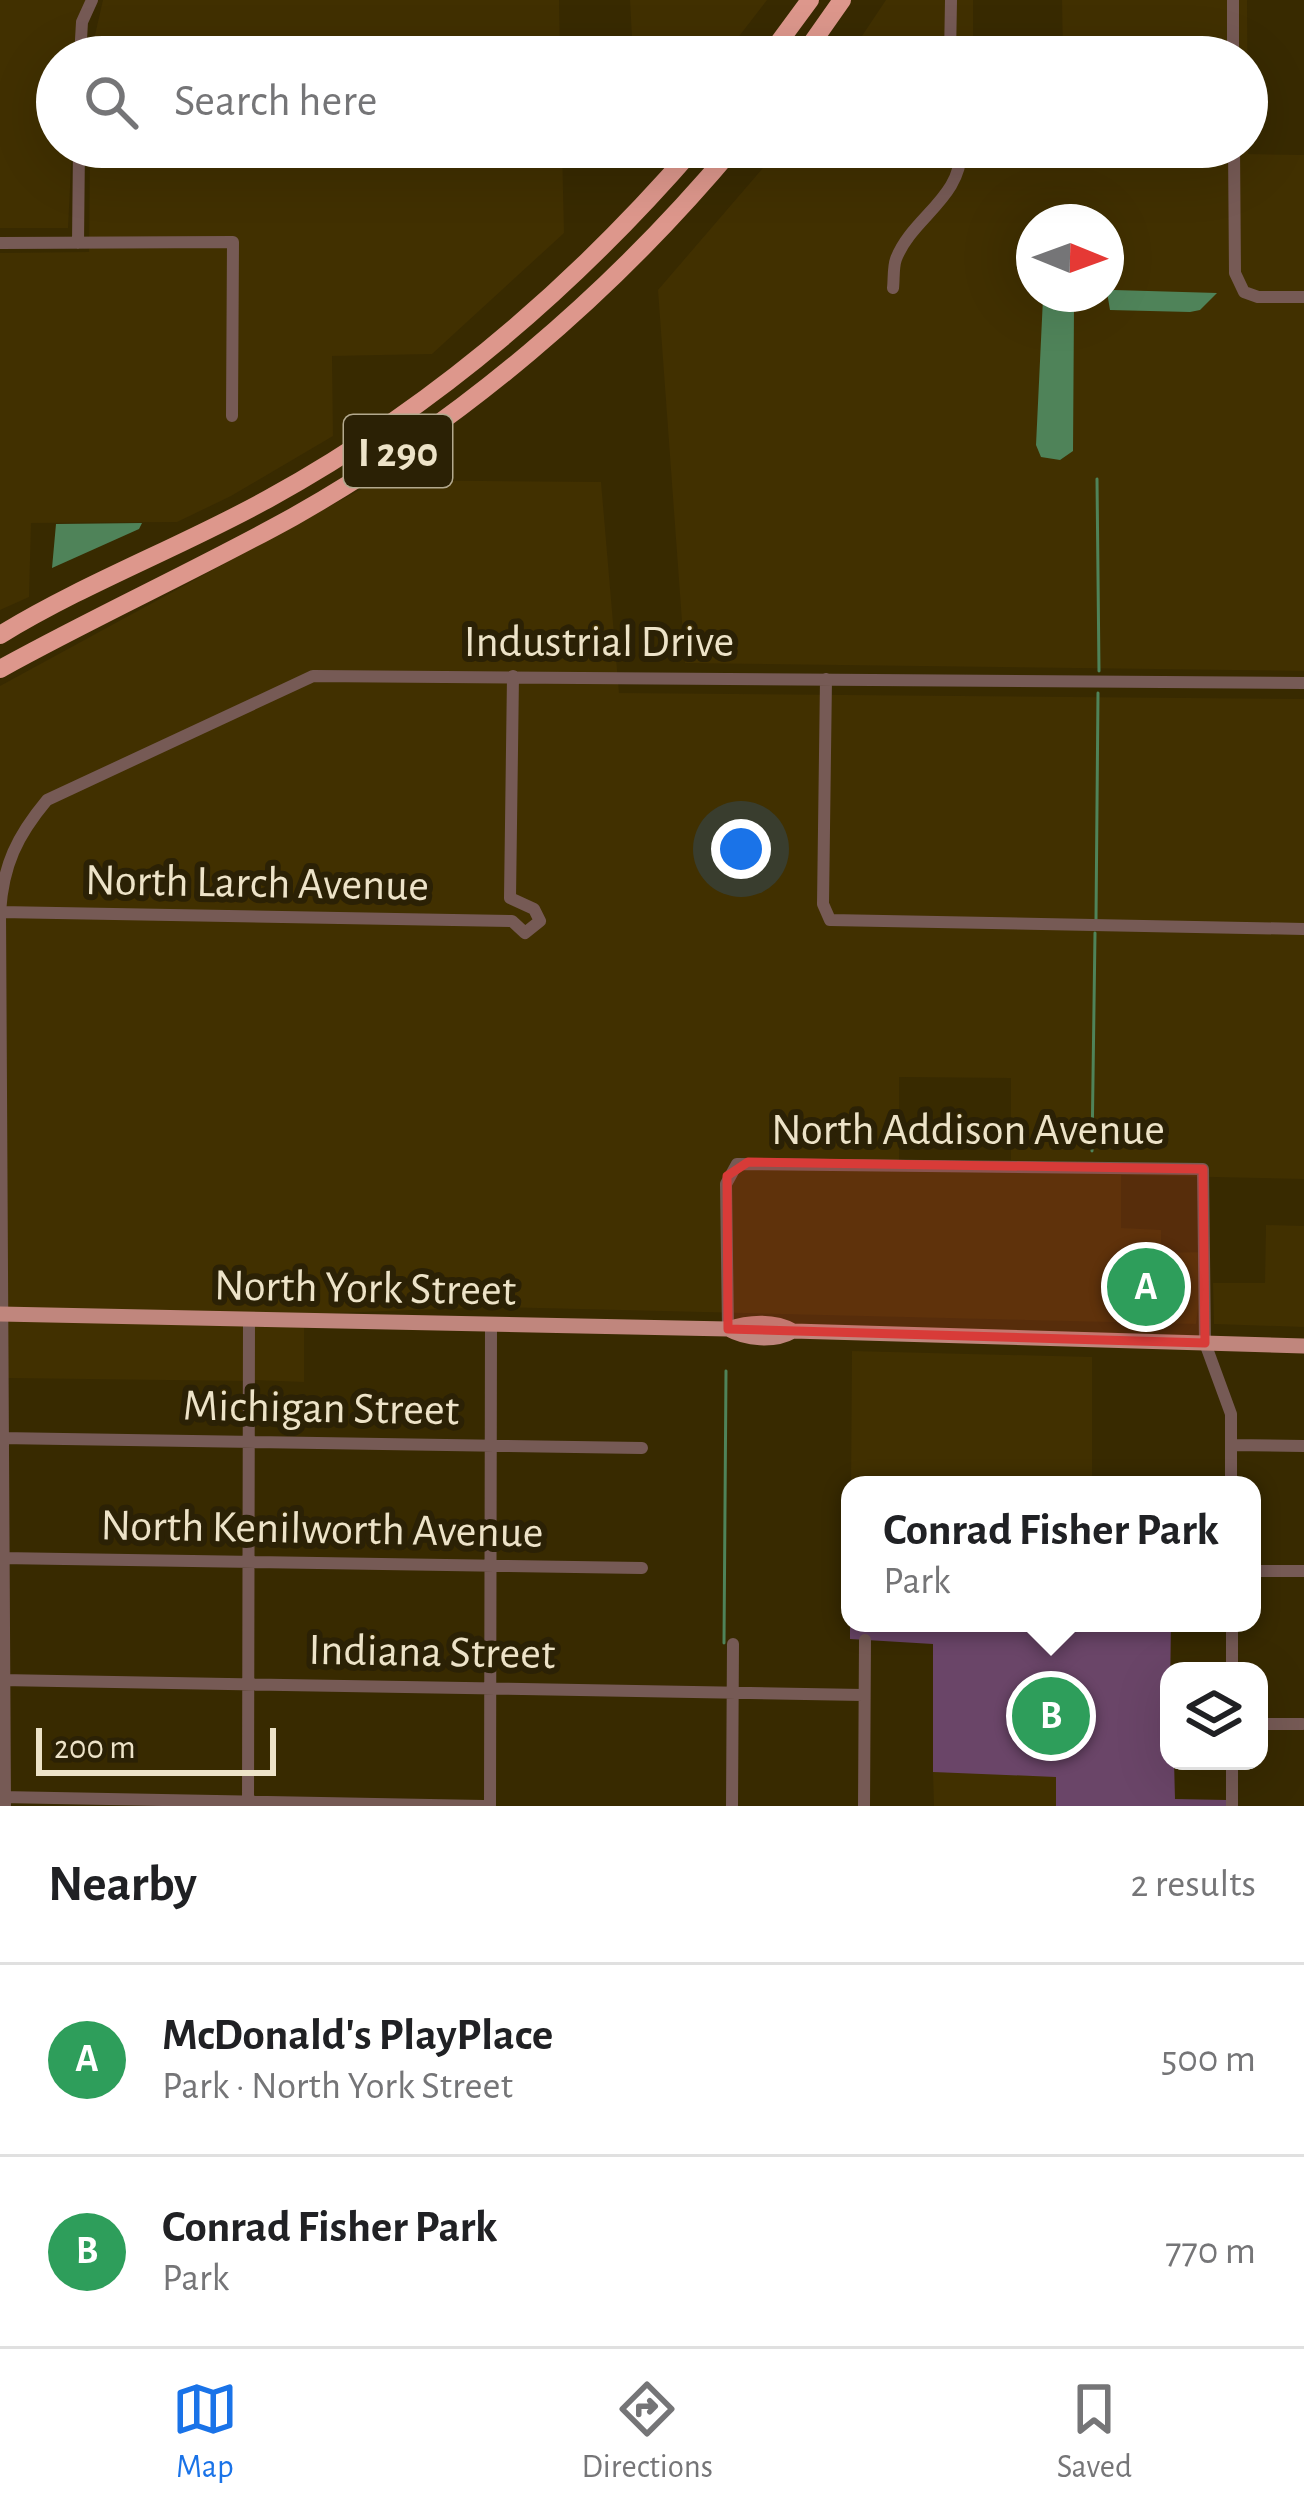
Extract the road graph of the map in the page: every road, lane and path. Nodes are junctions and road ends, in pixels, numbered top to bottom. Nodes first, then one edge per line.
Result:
1 (92, 0) edge
2 (810, 0) edge
3 (842, 0) edge
4 (951, 0) edge
5 (1233, 0) edge
6 (81, 36) edge
7 (784, 36) edge
8 (817, 36) edge
9 (950, 36) edge
10 (1233, 36) edge
11 (79, 168) edge
12 (675, 168) edge
13 (715, 168) edge
14 (959, 168) edge
15 (1234, 168) edge
16 (0, 243) edge
17 (78, 243) junction
18 (893, 288) dead end
19 (1304, 297) edge
20 (232, 416) dead end
21 (0, 635) edge
22 (0, 669) edge
23 (514, 676) junction
24 (826, 679) junction
25 (1304, 683) edge
26 (0, 912) edge
27 (1304, 929) edge
28 (3, 1314) edge
29 (249, 1319) junction
30 (491, 1325) junction
31 (728, 1329) junction
32 (1205, 1343) junction
33 (1304, 1346) edge
34 (1, 1438) edge
35 (249, 1439) junction
36 (490, 1445) junction
37 (1231, 1445) junction
38 (1304, 1446) edge
39 (642, 1448) dead end
40 (1231, 1476) edge
41 (2, 1558) edge
42 (248, 1559) junction
43 (489, 1566) junction
44 (642, 1568) dead end
45 (1304, 1570) edge
46 (1261, 1571) edge
47 (865, 1640) dead end
48 (734, 1644) dead end
49 (2, 1681) edge
50 (248, 1683) junction
51 (490, 1685) junction
52 (732, 1691) junction
53 (863, 1695) junction
54 (1268, 1724) edge
55 (1302, 1724) edge
56 (1232, 1770) edge
57 (3, 1800) edge
58 (248, 1803) edge
59 (487, 1806) edge
60 (732, 1806) edge
61 (864, 1806) edge
62 (1232, 1806) edge

1 - 6 street
2 - 7 highway
3 - 8 highway
4 - 9 street
5 - 10 street
11 - 17 street
12 - 21 highway, I 290
13 - 22 highway, I 290
14 - 18 street
15 - 19 street
16 - 17 street
17 - 20 street
23 - 24 street, Industrial Drive
23 - 26 street, Industrial Drive
23 - 26 street, North Larch Avenue
24 - 25 street, Industrial Drive
24 - 27 street
26 - 28 street, Industrial Drive
28 - 29 main road, North York Street
28 - 34 street, Industrial Drive
29 - 30 main road, North York Street
29 - 35 street
30 - 31 main road, North York Street
30 - 36 street
31 - 32 main road, North York Street
31 - 32 street, North Addison Avenue
32 - 33 main road, North York Street
32 - 37 street
34 - 35 street, Michigan Street
34 - 41 street, Industrial Drive
35 - 36 street, Michigan Street
35 - 42 street
36 - 39 street, Michigan Street
36 - 43 street
37 - 38 street
37 - 40 street
41 - 42 street, North Kenilworth Avenue
41 - 49 street, Industrial Drive
42 - 43 street, North Kenilworth Avenue
42 - 50 street
43 - 44 street, North Kenilworth Avenue
43 - 51 street
45 - 46 street
47 - 53 street
48 - 52 street
49 - 50 street, Indiana Street
49 - 57 street, Industrial Drive
50 - 51 street, Indiana Street
50 - 58 street
51 - 52 street, Indiana Street
51 - 59 street
52 - 53 street, Indiana Street
52 - 60 street
53 - 61 street
54 - 55 street
56 - 62 street
57 - 58 street
58 - 59 street

